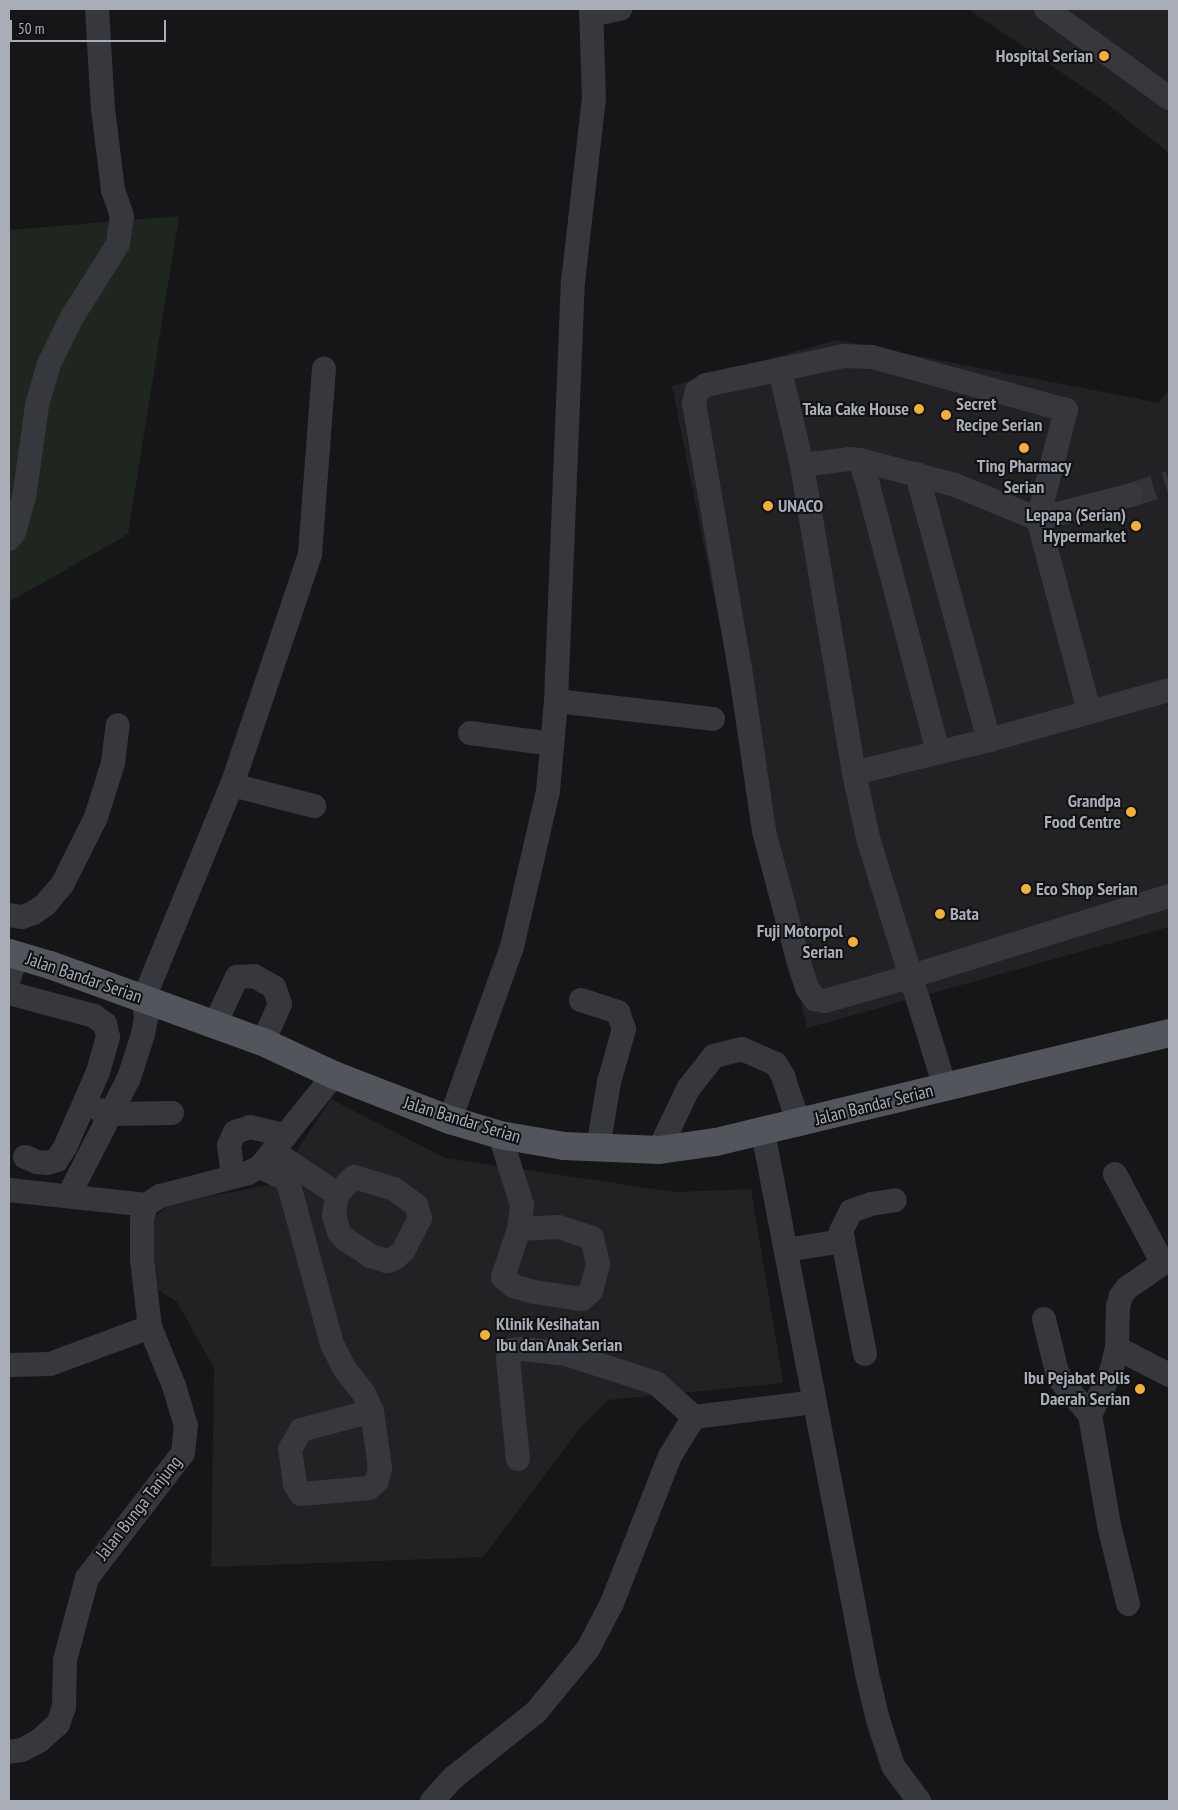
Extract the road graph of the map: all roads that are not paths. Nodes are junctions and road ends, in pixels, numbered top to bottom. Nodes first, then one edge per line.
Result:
1 (97, 9) edge
2 (620, 9) edge
3 (1046, 9) edge
4 (591, 12) edge
5 (1169, 98) edge
6 (324, 369) dead end
7 (780, 370) junction
8 (860, 460) junction
9 (802, 465) junction
10 (917, 474) junction
11 (1131, 494) tunnel mouth
12 (1038, 519) junction
13 (9, 539) edge
14 (1169, 690) edge
15 (556, 701) junction
16 (1088, 711) junction
17 (713, 719) dead end
18 (118, 725) dead end
19 (470, 733) dead end
20 (989, 740) junction
21 (552, 744) junction
22 (938, 752) junction
23 (854, 773) junction
24 (232, 785) junction
25 (314, 806) dead end
26 (1169, 896) edge
27 (9, 915) edge
28 (12, 962) edge
29 (909, 977) junction
30 (9, 993) edge
31 (144, 998) junction
32 (581, 1000) dead end
33 (215, 1024) junction
34 (1169, 1034) edge
35 (263, 1042) junction
36 (334, 1075) junction
37 (945, 1087) junction
38 (84, 1104) junction
39 (172, 1113) dead end
40 (112, 1114) junction
41 (450, 1120) junction
42 (799, 1124) junction
43 (763, 1132) junction
44 (500, 1135) junction
45 (598, 1148) junction
46 (660, 1150) junction
47 (273, 1151) junction
48 (25, 1157) dead end
49 (1115, 1174) dead end
50 (233, 1177) junction
51 (9, 1190) edge
52 (337, 1194) dead end
53 (69, 1195) junction
54 (895, 1200) dead end
55 (146, 1205) junction
56 (519, 1229) dead end
57 (843, 1242) junction
58 (786, 1250) junction
59 (1166, 1260) edge
60 (1044, 1320) dead end
61 (150, 1327) junction
62 (1117, 1348) junction
63 (865, 1354) dead end
64 (9, 1366) edge
65 (1169, 1375) edge
66 (814, 1402) junction
67 (372, 1411) dead end
68 (1090, 1415) junction
69 (694, 1417) junction
70 (518, 1459) dead end
71 (1128, 1604) dead end
72 (9, 1752) edge
73 (432, 1801) edge
74 (918, 1801) edge

1 - 13 street
2 - 4 street
3 - 5 street
4 - 15 street
6 - 24 street
7 - 9 street
7 - 12 street
7 - 29 street
8 - 9 street
8 - 10 street
8 - 22 street
9 - 23 street
10 - 12 street
10 - 20 street
11 - 12 street
12 - 16 street
14 - 16 street
15 - 17 street
15 - 21 street
16 - 20 street
18 - 27 street
19 - 21 street
20 - 22 street
21 - 41 street
22 - 23 street
23 - 29 street
24 - 25 street
24 - 31 street
26 - 29 street
28 - 31 main road, Jalan Bandar Serian
29 - 37 street
30 - 38 street
31 - 33 main road, Jalan Bandar Serian
31 - 40 street
32 - 45 street
33 - 35 main road, Jalan Bandar Serian
33 - 35 street
34 - 37 main road, Jalan Bandar Serian
35 - 36 main road, Jalan Bandar Serian
36 - 41 main road, Jalan Bandar Serian
36 - 47 street
37 - 42 main road, Jalan Bandar Serian
38 - 40 street
38 - 48 street
39 - 40 street
40 - 53 street
41 - 44 main road, Jalan Bandar Serian
42 - 43 main road, Jalan Bandar Serian
42 - 46 street
43 - 46 main road, Jalan Bandar Serian
43 - 58 street
44 - 45 main road, Jalan Bandar Serian
44 - 56 street
45 - 46 main road, Jalan Bandar Serian
47 - 50 street
47 - 50 street
47 - 52 street
47 - 67 street
49 - 59 street
50 - 55 street
51 - 53 street
53 - 55 street
54 - 57 street
55 - 61 street, Jalan Bunga Tanjung
57 - 58 street
57 - 63 street
58 - 66 street
59 - 62 street
60 - 68 street
61 - 64 street
61 - 72 street, Jalan Bunga Tanjung
62 - 65 street
62 - 68 street
66 - 69 street
66 - 74 street
68 - 71 street
69 - 70 street
69 - 73 street

